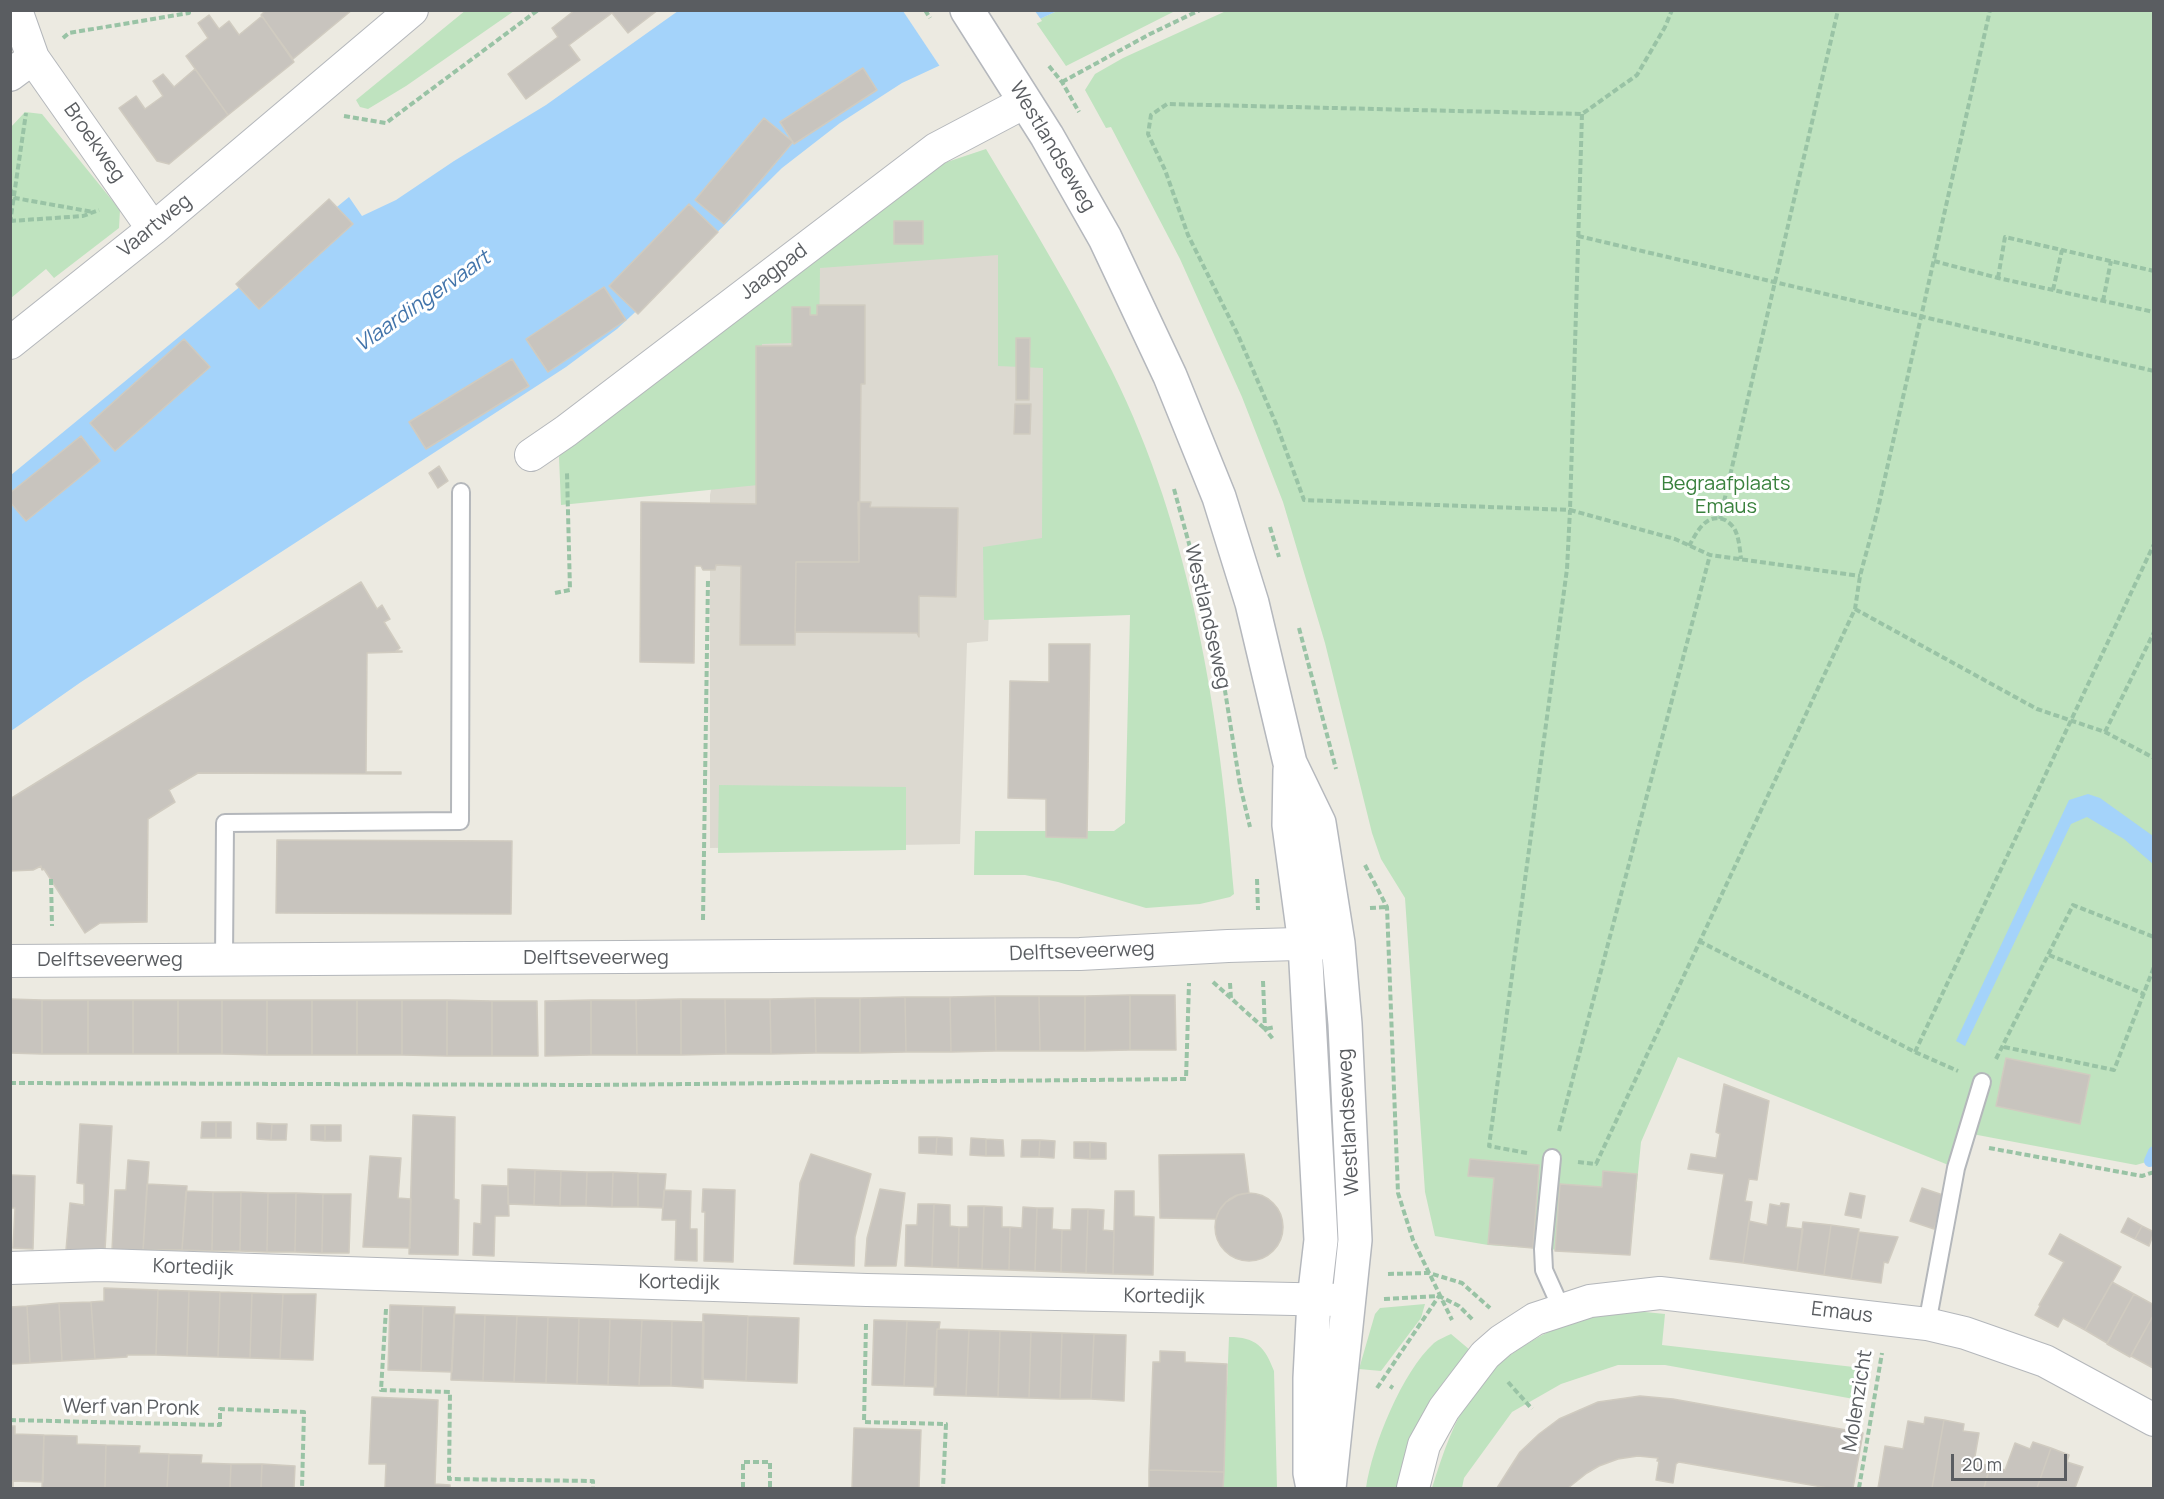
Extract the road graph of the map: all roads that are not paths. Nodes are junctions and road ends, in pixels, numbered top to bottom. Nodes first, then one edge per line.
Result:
1 (16, 10) edge
2 (412, 10) edge
3 (967, 10) edge
4 (22, 66) edge
5 (1025, 102) junction
6 (153, 229) junction
7 (10, 343) edge
8 (531, 454) dead end
9 (461, 492) dead end
10 (1290, 763) junction
11 (1338, 943) junction
12 (1305, 944) junction
13 (224, 960) junction
14 (10, 961) edge
15 (1982, 1082) road end
16 (1551, 1158) road end
17 (10, 1268) edge
18 (1314, 1300) junction
19 (1347, 1300) junction
20 (1562, 1310) junction
21 (1927, 1323) junction
22 (2154, 1420) edge
23 (1313, 1488) edge
24 (1329, 1488) edge
25 (1413, 1488) edge

1 - 4 street, Broekweg
2 - 6 street, Vaartweg
3 - 5 main road, Westlandseweg
4 - 6 street, Broekweg
5 - 8 street, Jaagpad
5 - 10 main road, Westlandseweg
6 - 7 street, Vaartweg
9 - 13 lane
10 - 11 main road, Westlandseweg
10 - 12 main road, Westlandseweg
11 - 12 street, Delftseveerweg
11 - 19 main road, Westlandseweg
12 - 13 street, Delftseveerweg
12 - 18 main road, Westlandseweg
13 - 14 street, Delftseveerweg
15 - 21 lane
16 - 20 lane
17 - 18 street, Kortedijk
18 - 19 street, Kortedijk
18 - 23 main road, Westlandseweg
19 - 24 main road, Westlandseweg
20 - 21 street, Emaus
20 - 25 street, Emaus
21 - 22 street, Emaus

